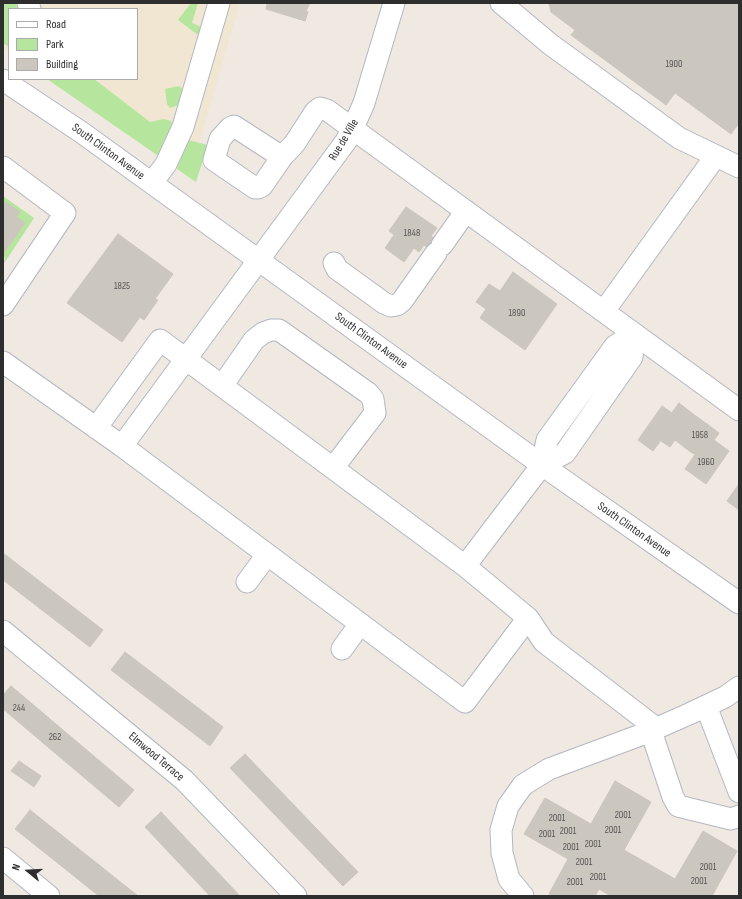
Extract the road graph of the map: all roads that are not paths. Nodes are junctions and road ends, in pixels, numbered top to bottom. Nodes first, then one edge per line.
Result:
1 (219, 3) edge
2 (394, 3) edge
3 (501, 3) edge
4 (12, 82) edge
5 (353, 128) junction
6 (282, 157) dead end
7 (715, 157) junction
8 (3, 167) edge
9 (739, 167) edge
10 (152, 183) junction
11 (466, 211) junction
12 (260, 260) junction
13 (334, 263) dead end
14 (3, 305) edge
15 (604, 311) junction
16 (634, 334) junction
17 (186, 359) junction
18 (3, 362) edge
19 (222, 386) junction
20 (739, 410) edge
21 (96, 428) junction
22 (122, 446) junction
23 (542, 464) junction
24 (333, 468) junction
25 (267, 555) junction
26 (465, 566) junction
27 (247, 582) dead end
28 (739, 603) edge
29 (528, 618) junction
30 (360, 624) junction
31 (3, 631) edge
32 (342, 649) dead end
33 (739, 687) edge
34 (706, 706) junction
35 (653, 730) junction
36 (739, 792) edge
37 (739, 816) edge
38 (3, 858) edge
39 (49, 896) edge
40 (296, 896) edge
41 (523, 896) edge

1 - 10 street
2 - 5 street, Rue de Ville
3 - 7 street
4 - 10 street, South Clinton Avenue
5 - 6 street
5 - 11 street
5 - 12 street, Rue de Ville
7 - 9 street
7 - 15 street
8 - 14 street
10 - 12 street, South Clinton Avenue
11 - 13 street
11 - 15 street
12 - 17 street, Rue de Ville
12 - 23 street, South Clinton Avenue
15 - 16 street
16 - 20 street
16 - 23 street
17 - 19 street
17 - 21 street
17 - 22 street, Rue de Ville
18 - 21 street
19 - 24 street
19 - 24 street
21 - 22 street
22 - 25 street
23 - 26 street
23 - 28 street, South Clinton Avenue
24 - 26 street
25 - 27 street
25 - 30 street
26 - 29 street
29 - 30 street
29 - 35 street
30 - 32 street
31 - 40 street, Elmwood Terrace
33 - 34 street
34 - 35 street
34 - 36 street
35 - 37 street
35 - 41 street
38 - 39 street

